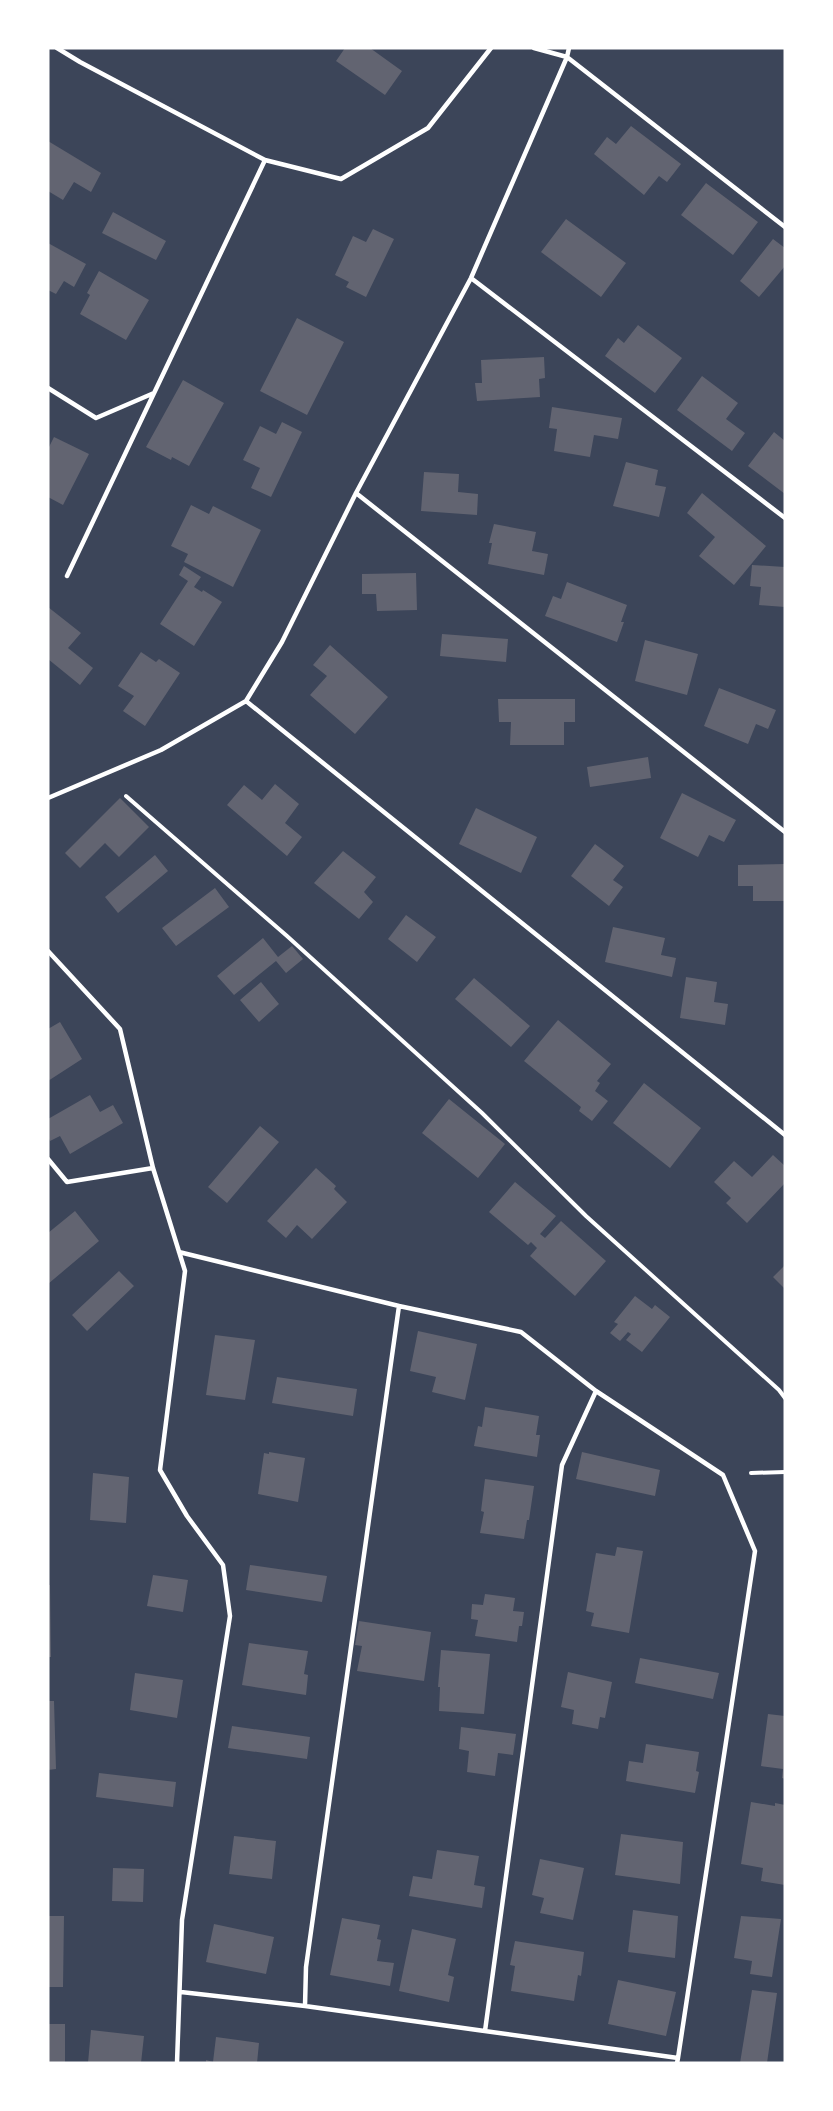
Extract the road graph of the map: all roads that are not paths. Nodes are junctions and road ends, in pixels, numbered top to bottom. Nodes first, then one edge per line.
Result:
1 (57, 48) edge
2 (491, 48) edge
3 (534, 48) edge
4 (569, 48) edge
5 (567, 57) junction
6 (265, 160) junction
7 (785, 227) edge
8 (471, 278) junction
9 (48, 388) edge
10 (154, 393) junction
11 (356, 493) junction
12 (785, 518) edge
13 (68, 576) dead end
14 (246, 701) junction
15 (48, 798) edge
16 (785, 832) edge
17 (48, 951) edge
18 (785, 1135) edge
19 (48, 1159) edge
20 (153, 1168) junction
21 (179, 1251) junction
22 (399, 1306) junction
23 (596, 1391) junction
24 (181, 1992) junction
25 (304, 2006) junction
26 (485, 2031) junction
27 (678, 2060) edge
28 (177, 2063) edge

1 - 6 lane
2 - 6 lane
3 - 5 lane
4 - 5 lane
5 - 7 lane
5 - 8 lane
6 - 10 lane
8 - 11 lane
8 - 12 lane
9 - 10 lane
10 - 13 lane
11 - 14 lane
11 - 16 lane
14 - 15 lane
14 - 18 lane
17 - 20 lane
19 - 20 lane
20 - 21 lane
21 - 22 lane
21 - 24 lane
22 - 23 lane
22 - 25 lane
23 - 26 lane
23 - 27 lane
24 - 25 lane
24 - 28 lane
25 - 26 lane
26 - 27 lane

